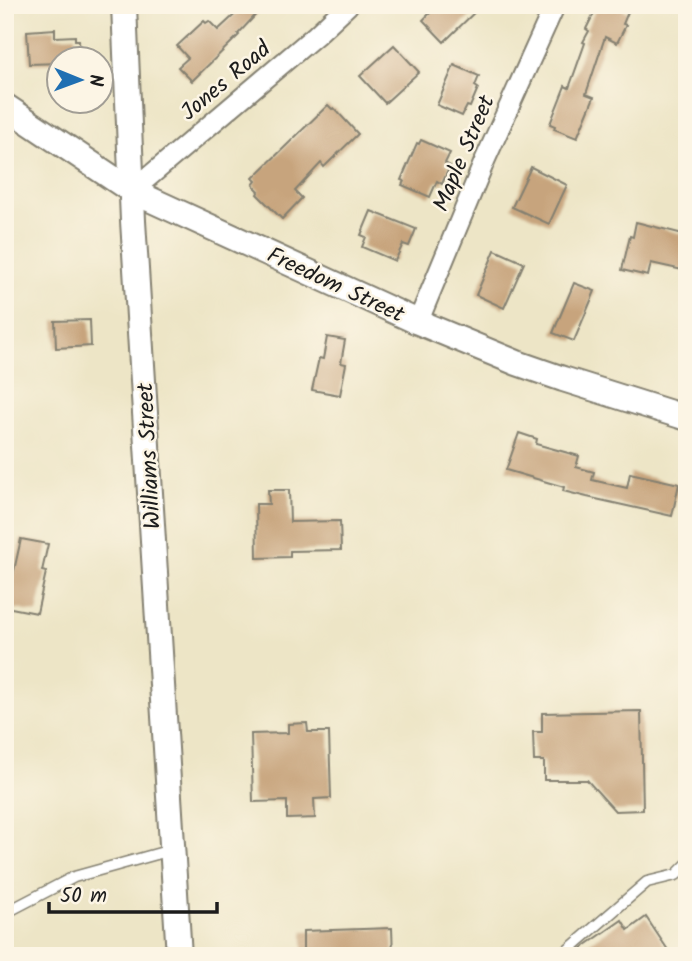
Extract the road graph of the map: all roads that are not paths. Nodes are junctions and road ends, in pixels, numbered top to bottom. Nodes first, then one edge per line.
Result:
1 (124, 5) edge
2 (348, 5) edge
3 (555, 5) edge
4 (5, 106) edge
5 (132, 191) junction
6 (418, 322) junction
7 (687, 418) edge
8 (172, 850) junction
9 (687, 864) edge
10 (5, 913) edge
11 (178, 956) edge
12 (564, 956) edge

1 - 5 street, Williams Street
2 - 5 street, Jones Road
3 - 6 street, Maple Street
4 - 5 street, Freedom Street
5 - 6 street, Freedom Street
5 - 8 street, Williams Street
6 - 7 street, Freedom Street
8 - 10 lane
8 - 11 street, Williams Street
9 - 12 lane

